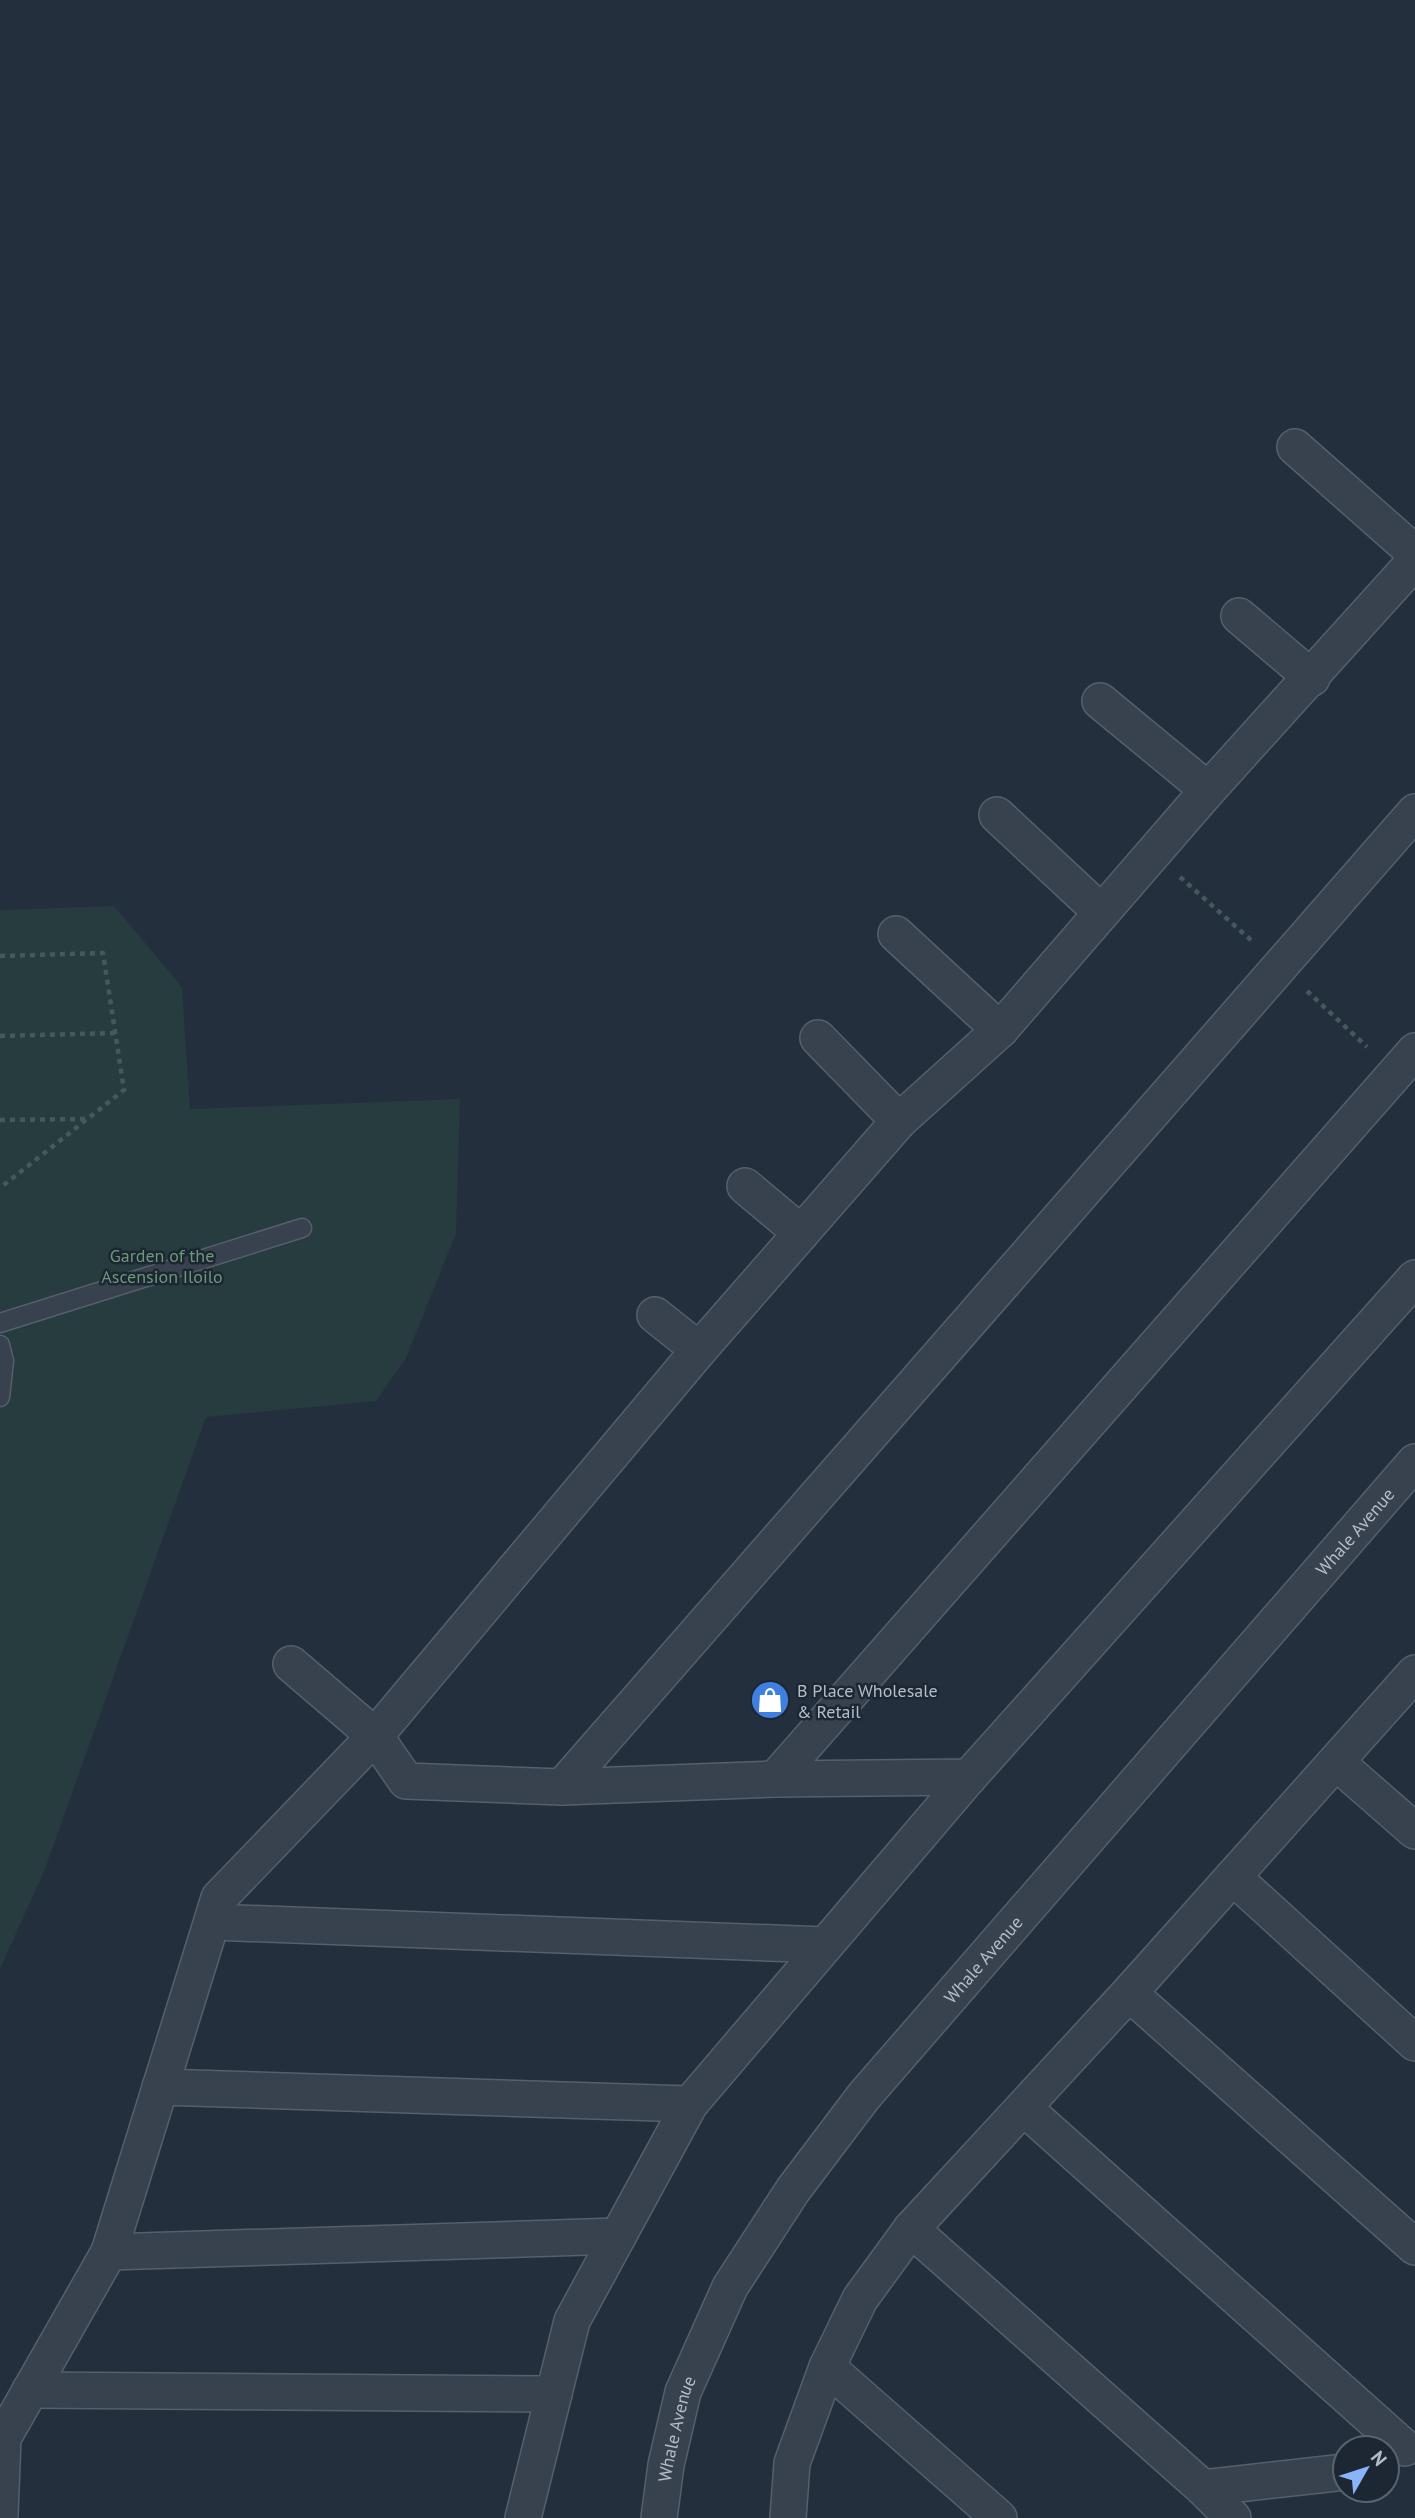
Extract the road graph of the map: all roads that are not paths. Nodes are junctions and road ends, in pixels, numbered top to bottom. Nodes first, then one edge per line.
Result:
1 (1295, 447) dead end
2 (1415, 553) edge
3 (1415, 561) edge
4 (1239, 616) dead end
5 (1311, 678) junction
6 (1100, 701) dead end
7 (1208, 790) junction
8 (1415, 812) edge
9 (996, 815) dead end
10 (1101, 912) junction
11 (896, 934) dead end
12 (1000, 1030) junction
13 (818, 1038) dead end
14 (1415, 1051) edge
15 (899, 1121) junction
16 (745, 1186) dead end
17 (302, 1228) dead end
18 (801, 1233) junction
19 (1415, 1278) edge
20 (655, 1315) dead end
21 (0, 1324) edge
22 (0, 1345) edge
23 (699, 1350) junction
24 (0, 1397) edge
25 (1415, 1462) edge
26 (291, 1664) dead end
27 (1415, 1673) edge
28 (375, 1737) junction
29 (1336, 1762) junction
30 (969, 1777) junction
31 (775, 1779) junction
32 (562, 1787) junction
33 (1415, 1831) edge
34 (1233, 1877) junction
35 (212, 1922) junction
36 (825, 1945) junction
37 (1129, 1993) junction
38 (1415, 2043) edge
39 (160, 2087) junction
40 (690, 2104) junction
41 (1024, 2108) junction
42 (911, 2229) junction
43 (618, 2236) junction
44 (1415, 2246) edge
45 (108, 2252) junction
46 (827, 2367) junction
47 (30, 2389) junction
48 (554, 2394) junction
49 (1402, 2447) edge
50 (1331, 2474) edge
51 (1203, 2488) junction
52 (0, 2514) edge
53 (523, 2518) edge
54 (659, 2518) edge
55 (788, 2518) edge
56 (999, 2518) edge
57 (1233, 2518) edge

1 - 2 street
3 - 5 street
4 - 5 street
5 - 7 street
6 - 7 street
7 - 10 street
8 - 32 street
9 - 10 street
10 - 12 street
11 - 12 street
12 - 15 street
13 - 15 street
14 - 31 street
15 - 18 street
16 - 18 street
17 - 21 lane
18 - 23 street
19 - 30 street
20 - 23 street
22 - 24 lane
23 - 28 street
25 - 54 street, Whale Avenue
26 - 28 street
27 - 29 street
28 - 32 street
28 - 35 street
29 - 33 street
29 - 34 street
30 - 31 street
30 - 36 street
31 - 32 street
34 - 37 street
34 - 38 street
35 - 36 street
35 - 39 street
36 - 40 street
37 - 41 street
37 - 44 street
39 - 40 street
39 - 45 street
40 - 43 street
41 - 42 street
41 - 49 street
42 - 46 street
42 - 51 street
43 - 45 street
43 - 48 street
45 - 47 street
46 - 55 street
46 - 56 street
47 - 48 street
47 - 52 street
48 - 53 street
50 - 51 street
51 - 57 street

